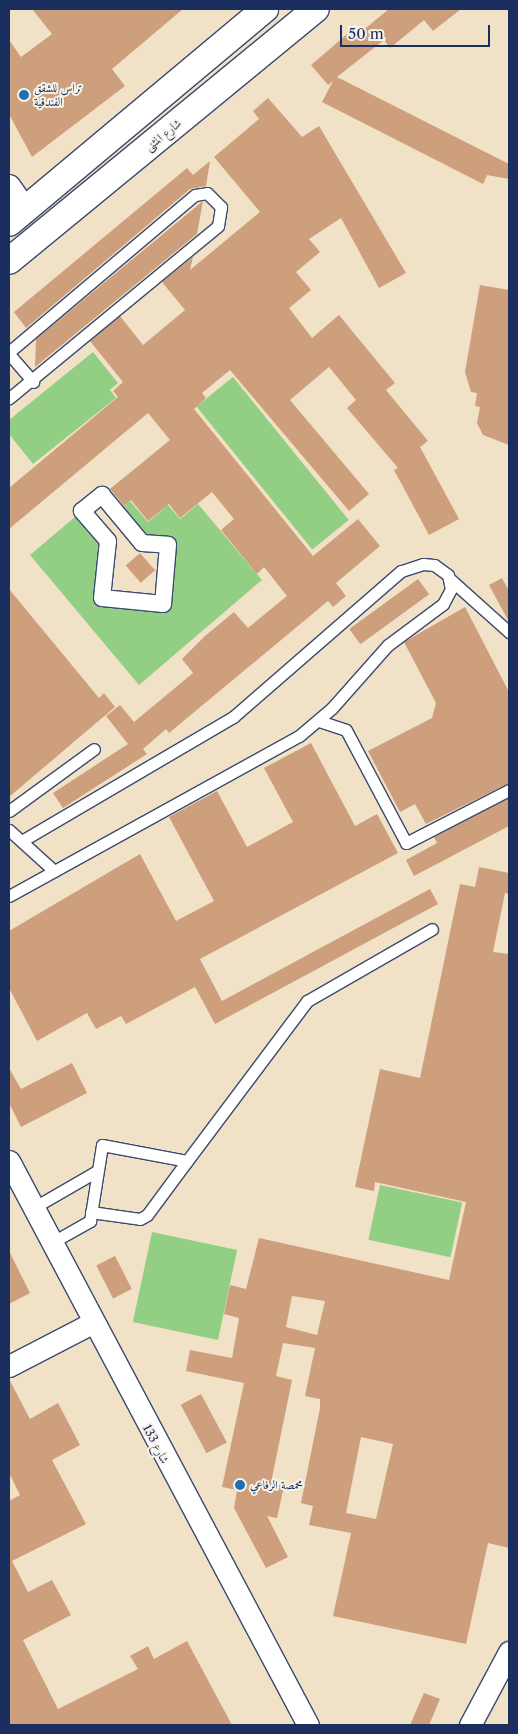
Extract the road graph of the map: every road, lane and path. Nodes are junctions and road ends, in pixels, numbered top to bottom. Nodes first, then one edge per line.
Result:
1 (265, 9) edge
2 (316, 9) edge
3 (9, 185) edge
4 (18, 216) edge
5 (9, 261) edge
6 (9, 353) edge
7 (33, 382) junction
8 (9, 398) edge
9 (108, 541) joint
10 (450, 580) junction
11 (509, 632) edge
12 (319, 721) junction
13 (94, 749) dead end
14 (509, 790) edge
15 (9, 811) edge
16 (9, 830) edge
17 (22, 841) junction
18 (54, 871) junction
19 (9, 896) edge
20 (432, 929) dead end
21 (9, 1161) edge
22 (187, 1161) junction
23 (98, 1171) junction
24 (33, 1208) junction
25 (91, 1212) junction
26 (51, 1243) junction
27 (92, 1323) junction
28 (9, 1366) edge
29 (509, 1652) edge
30 (308, 1725) edge
31 (470, 1725) edge

1 - 4 street
2 - 5 street, شارع المثنى
3 - 4 street
6 - 7 lane
6 - 7 lane
7 - 8 lane
9 - 9 street
10 - 11 lane
10 - 12 lane
10 - 17 lane
12 - 14 lane
12 - 18 lane
13 - 15 lane
16 - 17 lane
17 - 18 lane
18 - 19 lane
20 - 22 lane
21 - 24 street, شارع 133
22 - 23 lane
22 - 25 lane
23 - 24 lane
23 - 25 lane
24 - 26 street, شارع 133
25 - 26 lane
26 - 27 street, شارع 133
27 - 28 street
27 - 30 street, شارع 133
29 - 31 street

